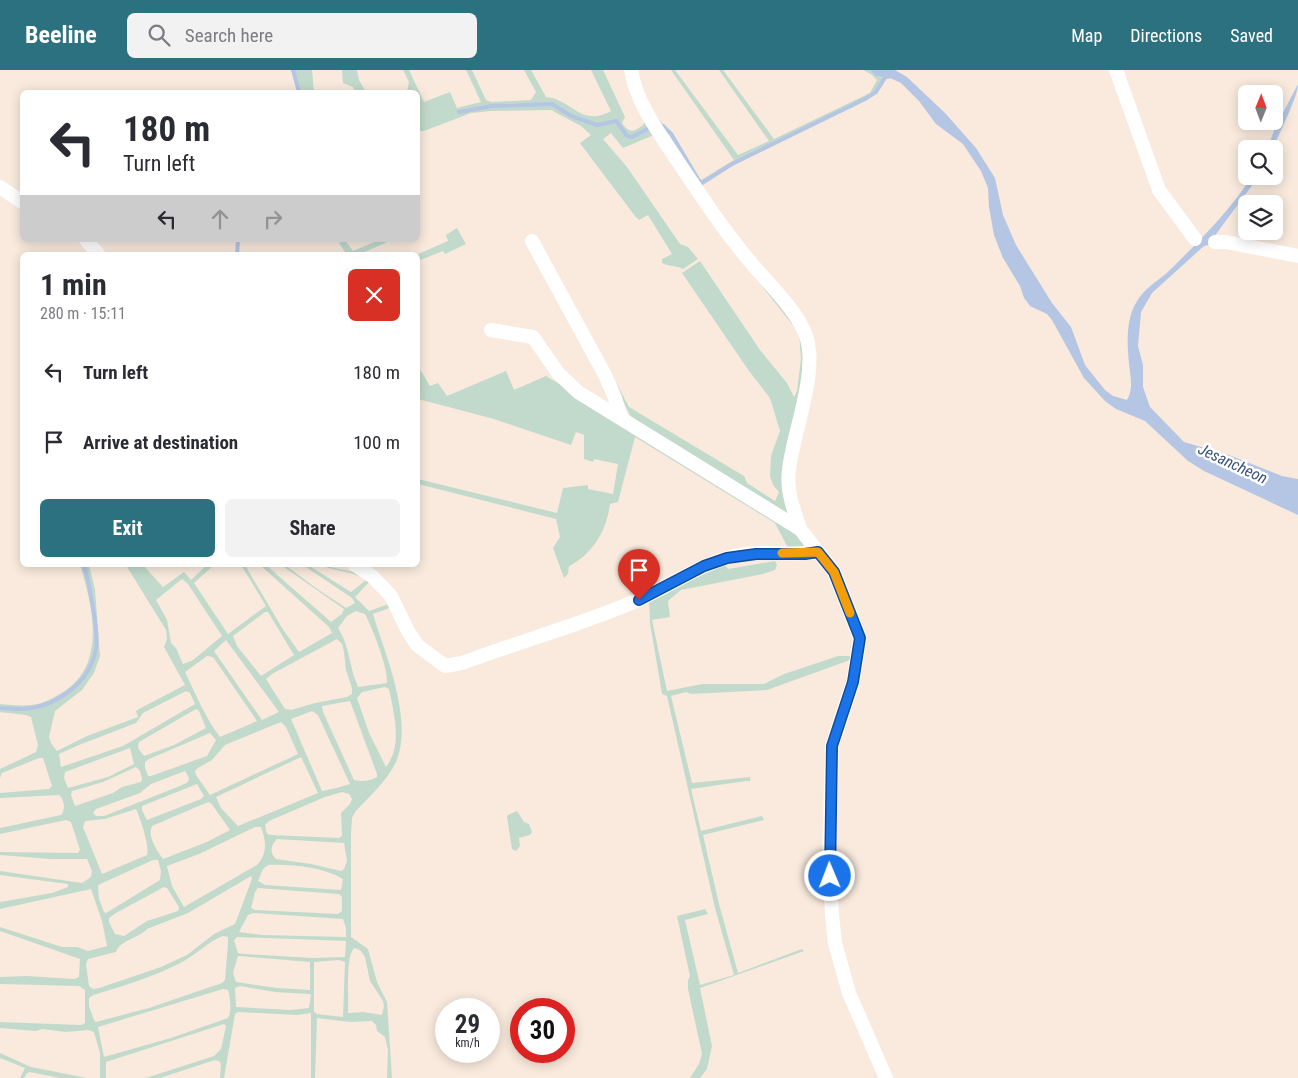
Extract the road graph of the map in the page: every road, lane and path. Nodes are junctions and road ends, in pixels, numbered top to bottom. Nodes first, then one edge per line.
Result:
1 (631, 70) edge
2 (1116, 70) edge
3 (0, 187) edge
4 (20, 201) edge
5 (1195, 239) dead end
6 (532, 241) dead end
7 (88, 242) edge
8 (1215, 242) dead end
9 (96, 252) edge
10 (1298, 256) edge
11 (491, 330) dead end
12 (621, 417) junction
13 (800, 529) junction
14 (818, 552) junction
15 (358, 567) edge
16 (886, 1078) edge

1 - 13 street
2 - 5 street
3 - 4 street
6 - 12 street
7 - 9 street
8 - 10 street
11 - 12 street
12 - 13 street
13 - 14 street
14 - 15 street
14 - 16 street

